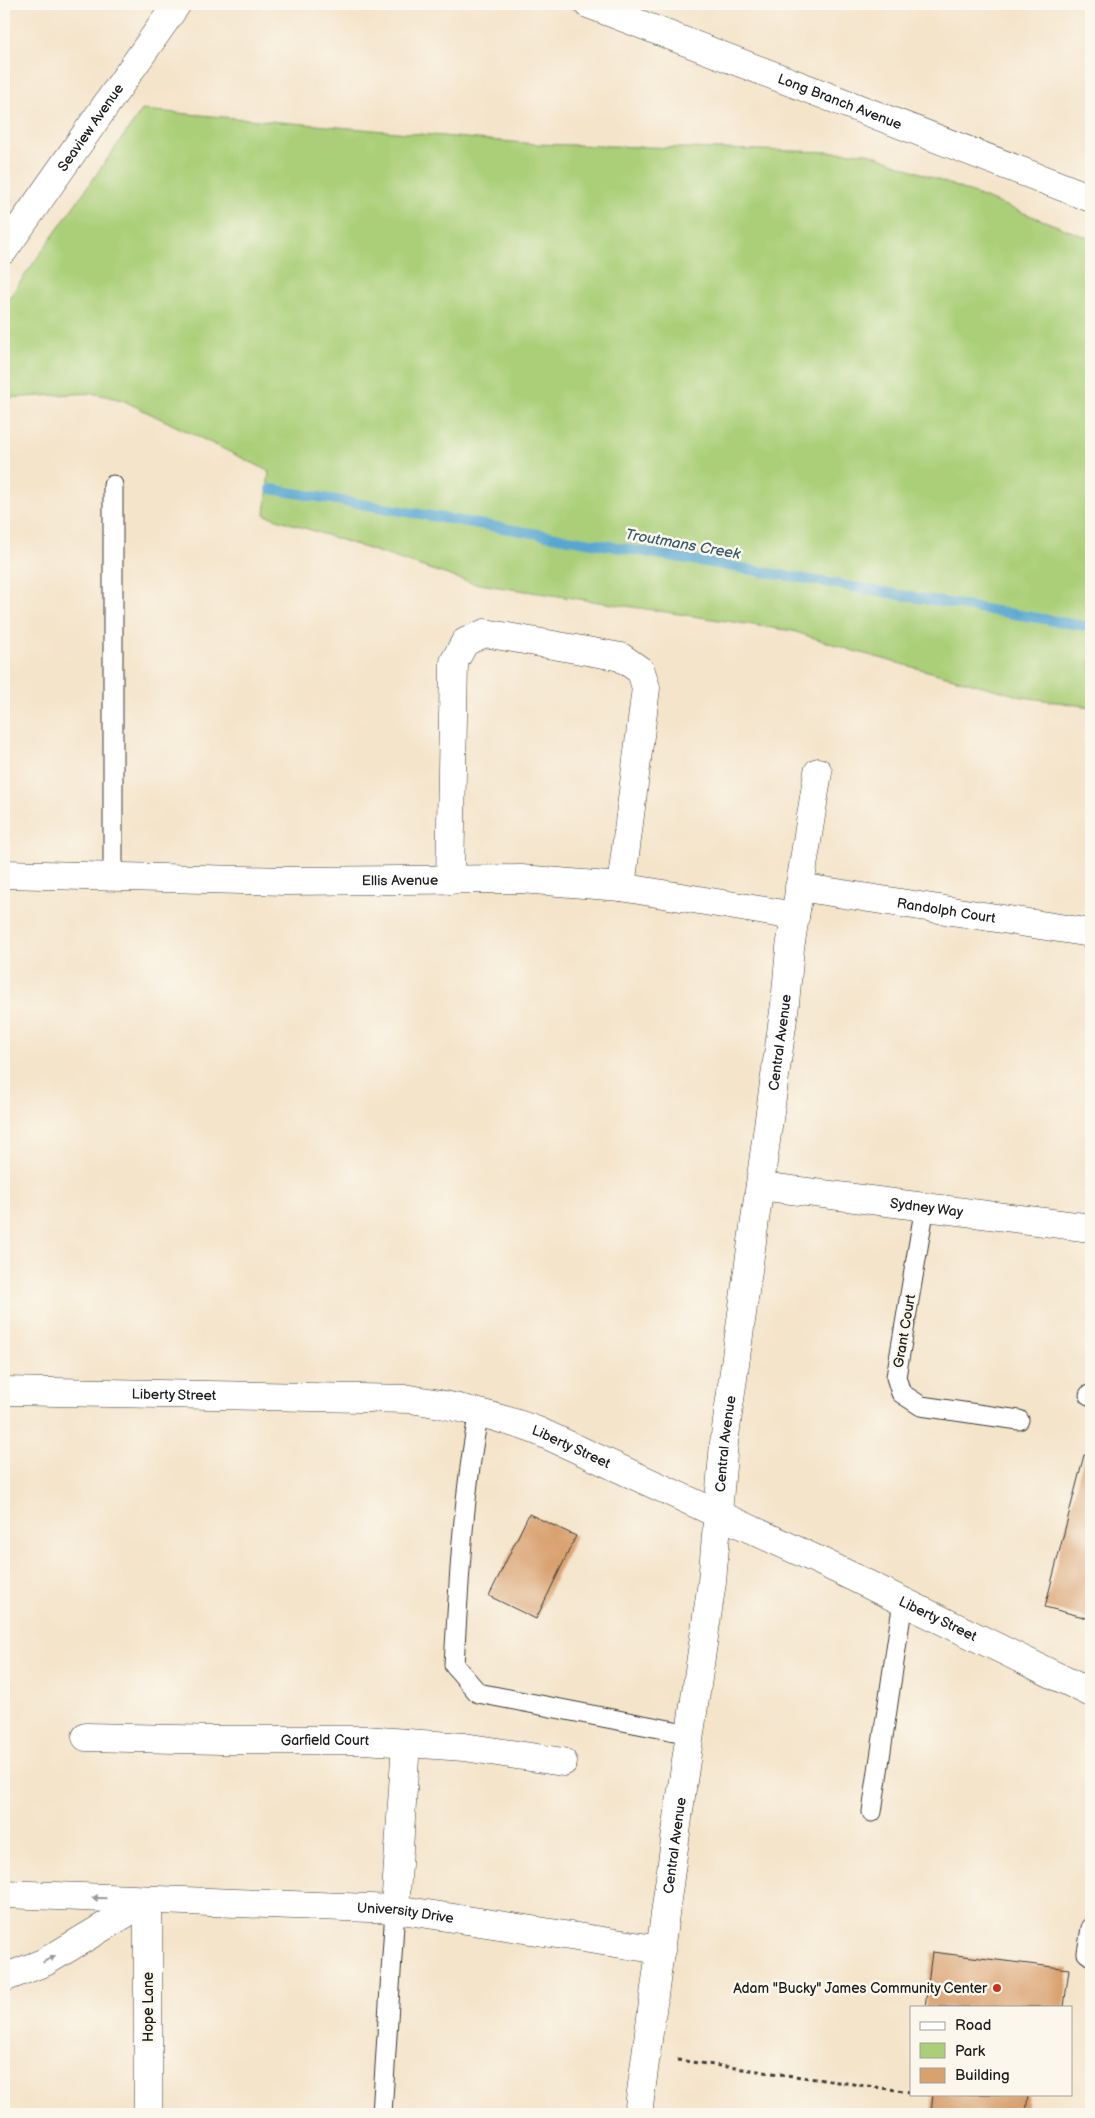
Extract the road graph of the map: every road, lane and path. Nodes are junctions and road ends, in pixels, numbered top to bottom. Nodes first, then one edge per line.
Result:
1 (177, 4) edge
2 (588, 4) edge
3 (1091, 198) edge
4 (4, 250) edge
5 (113, 485) dead end
6 (818, 772) dead end
7 (4, 874) edge
8 (113, 877) junction
9 (450, 880) junction
10 (621, 887) junction
11 (800, 887) junction
12 (795, 916) junction
13 (1091, 933) edge
14 (760, 1186) junction
15 (925, 1206) junction
16 (1091, 1228) edge
17 (4, 1391) edge
18 (479, 1412) junction
19 (1019, 1420) dead end
20 (718, 1515) junction
21 (903, 1602) junction
22 (1091, 1692) edge
23 (690, 1734) junction
24 (86, 1737) dead end
25 (406, 1743) junction
26 (563, 1762) dead end
27 (872, 1812) dead end
28 (4, 1894) edge
29 (148, 1900) junction
30 (396, 1909) junction
31 (1091, 1928) edge
32 (661, 1950) junction
33 (1091, 1956) edge
34 (4, 1978) edge
35 (646, 2056) junction
36 (910, 2092) edge
37 (148, 2114) edge
38 (382, 2114) edge
39 (638, 2114) edge

1 - 4 street, Seaview Avenue
2 - 3 street, Long Branch Avenue
5 - 8 lane
6 - 11 street, Central Avenue
7 - 8 street, Ellis Avenue
8 - 9 street, Ellis Avenue
9 - 10 street, Ellis Avenue
9 - 10 street
10 - 12 street, Ellis Avenue
11 - 12 street, Central Avenue
11 - 13 street, Randolph Court
12 - 14 street, Central Avenue
14 - 15 street, Sydney Way
14 - 20 street, Central Avenue
15 - 16 street, Sydney Way
15 - 19 lane, Grant Court
17 - 18 street, Liberty Street
18 - 20 street, Liberty Street
18 - 23 lane
20 - 21 street, Liberty Street
20 - 23 street, Central Avenue
21 - 22 street, Liberty Street
21 - 27 lane
23 - 32 street, Central Avenue
24 - 25 street, Garfield Court
25 - 26 street, Garfield Court
25 - 30 street
29 -> 28 street, University Drive
29 - 30 street, University Drive
34 -> 29 street
29 - 37 street, Hope Lane
30 - 32 street, University Drive
30 - 38 lane
31 - 33 lane
32 - 35 street, Central Avenue
35 - 36 path
35 - 39 street, Central Avenue

